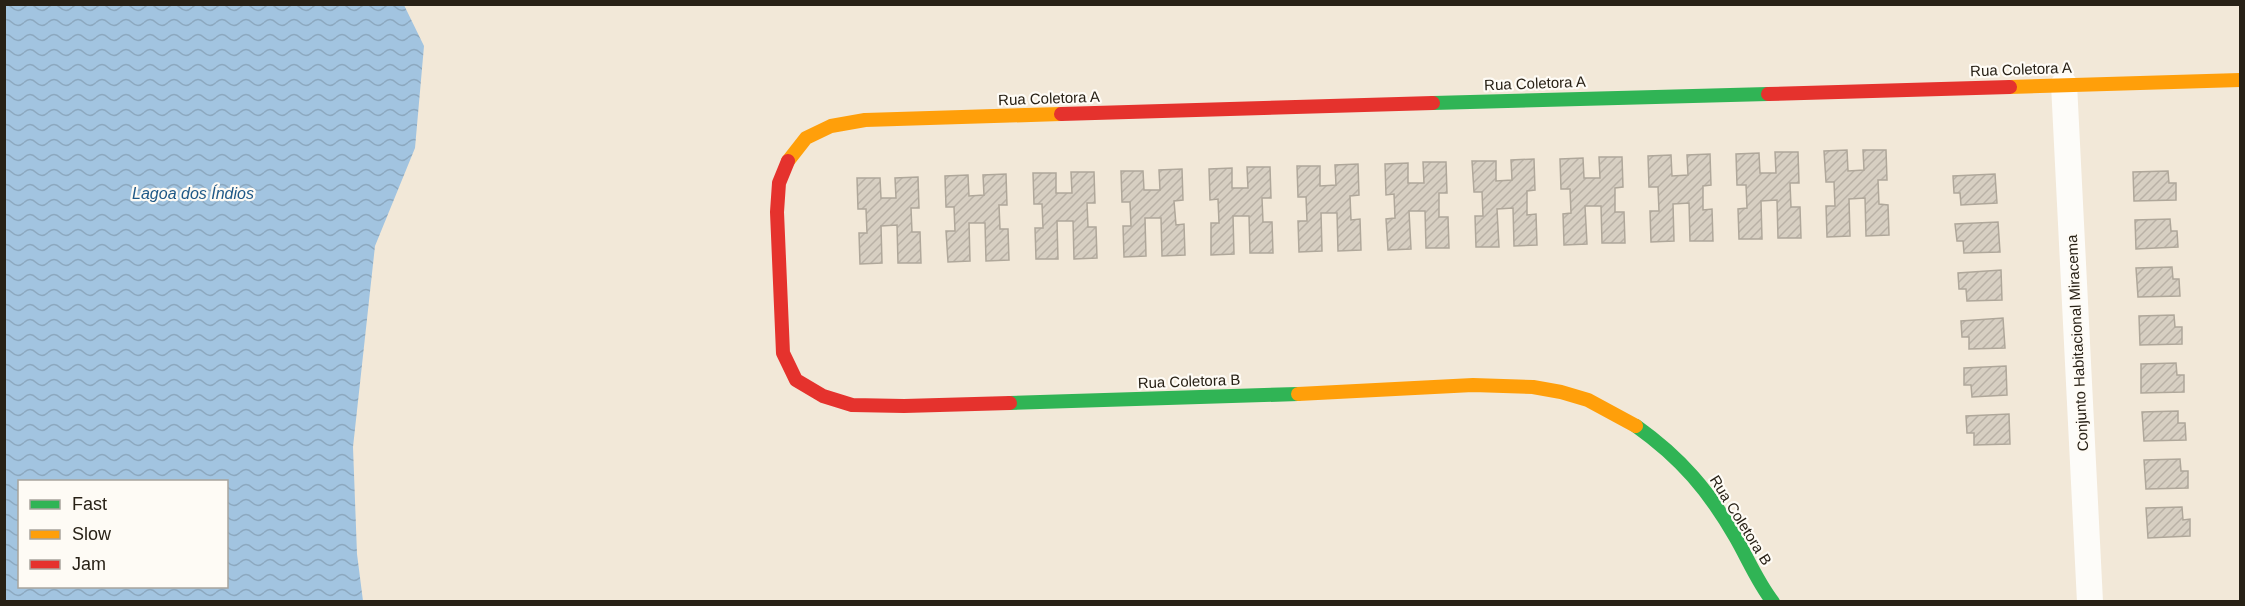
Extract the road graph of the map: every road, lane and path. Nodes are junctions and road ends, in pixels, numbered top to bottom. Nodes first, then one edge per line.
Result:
1 (2241, 80) edge
2 (2064, 84) junction
3 (831, 126) joint
4 (1773, 602) edge
5 (2090, 602) edge

1 - 2 street, Rua Coletora A
2 - 3 street, Rua Coletora A
2 - 5 street, Conjunto Habitacional Miracema
3 - 4 street, Rua Coletora B

